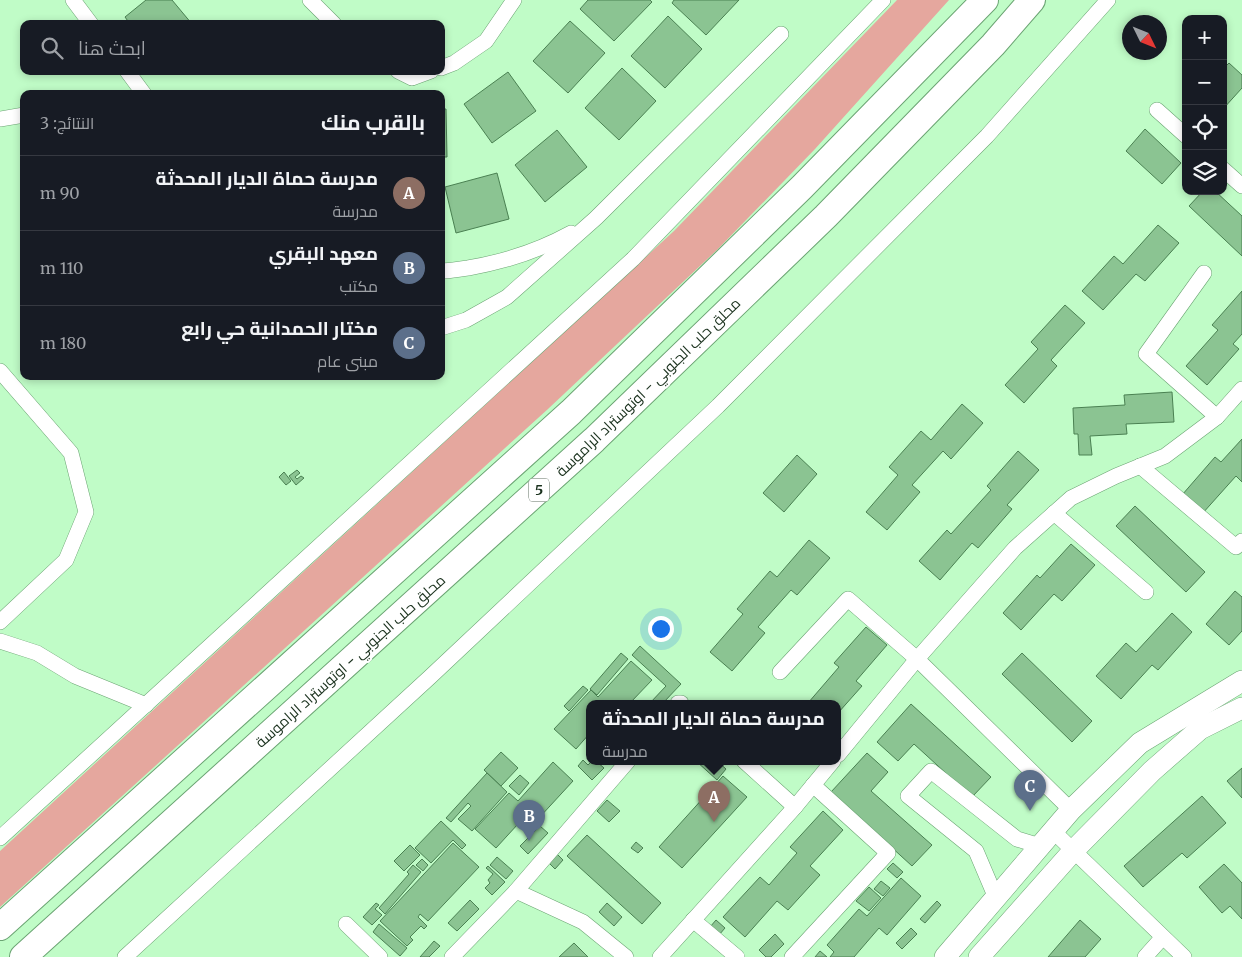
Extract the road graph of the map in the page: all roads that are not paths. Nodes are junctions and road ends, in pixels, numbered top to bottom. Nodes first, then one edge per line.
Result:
1 (72, 0) edge
2 (310, 0) edge
3 (514, 0) edge
4 (883, 0) edge
5 (985, 0) edge
6 (1032, 0) edge
7 (1108, 0) edge
8 (88, 20) edge
9 (330, 20) edge
10 (781, 34) dead end
11 (445, 66) edge
12 (130, 75) edge
13 (406, 75) edge
14 (420, 75) edge
15 (141, 90) edge
16 (1156, 110) dead end
17 (20, 116) edge
18 (0, 119) edge
19 (1182, 133) edge
20 (1227, 173) edge
21 (1242, 186) edge
22 (596, 218) junction
23 (445, 270) edge
24 (1204, 273) dead end
25 (445, 327) edge
26 (0, 371) edge
27 (1242, 389) edge
28 (1217, 417) junction
29 (1140, 466) junction
30 (1054, 513) junction
31 (1242, 540) edge
32 (1146, 592) dead end
33 (0, 622) edge
34 (0, 641) edge
35 (917, 659) junction
36 (780, 672) dead end
37 (1242, 681) edge
38 (146, 706) junction
39 (1242, 708) edge
40 (841, 751) edge
41 (625, 765) edge
42 (748, 765) edge
43 (830, 765) edge
44 (812, 785) junction
45 (795, 807) junction
46 (1072, 810) junction
47 (0, 838) edge
48 (1046, 839) junction
49 (1074, 850) junction
50 (516, 891) junction
51 (996, 898) junction
52 (693, 920) junction
53 (346, 924) dead end
54 (0, 927) edge
55 (1162, 938) junction
56 (23, 957) edge
57 (125, 957) edge
58 (380, 957) edge
59 (452, 957) edge
60 (626, 957) edge
61 (660, 957) edge
62 (736, 957) edge
63 (792, 957) edge
64 (945, 957) edge
65 (979, 957) edge
66 (1145, 957) edge
67 (1184, 957) edge

1 - 8 street
2 - 9 street
3 - 11 street
4 - 38 street
5 - 54 highway, 5
6 - 56 highway, محلق حلب الجنوبي - اوتوستراد الراموسة / 5
7 - 57 street
10 - 22 street
12 - 15 street
13 - 14 street
16 - 19 street
17 - 18 street
20 - 21 street
22 - 23 street
22 - 25 street
24 - 28 street
26 - 33 street
27 - 28 street
28 - 29 street
29 - 30 street
29 - 31 street
30 - 32 street
30 - 35 street
34 - 38 street
35 - 36 street
35 - 40 street
35 - 46 street
37 - 46 main road
38 - 47 street
39 - 49 main road
41 - 50 street
42 - 45 street
43 - 44 street
44 - 45 street
44 - 63 street
45 - 52 street
46 - 48 main road
48 - 49 street
48 - 51 main road
48 - 51 street
49 - 55 street
49 - 65 main road
50 - 59 street
50 - 60 street
51 - 64 main road
52 - 61 street
52 - 62 street
53 - 58 street
55 - 66 street
55 - 67 street

